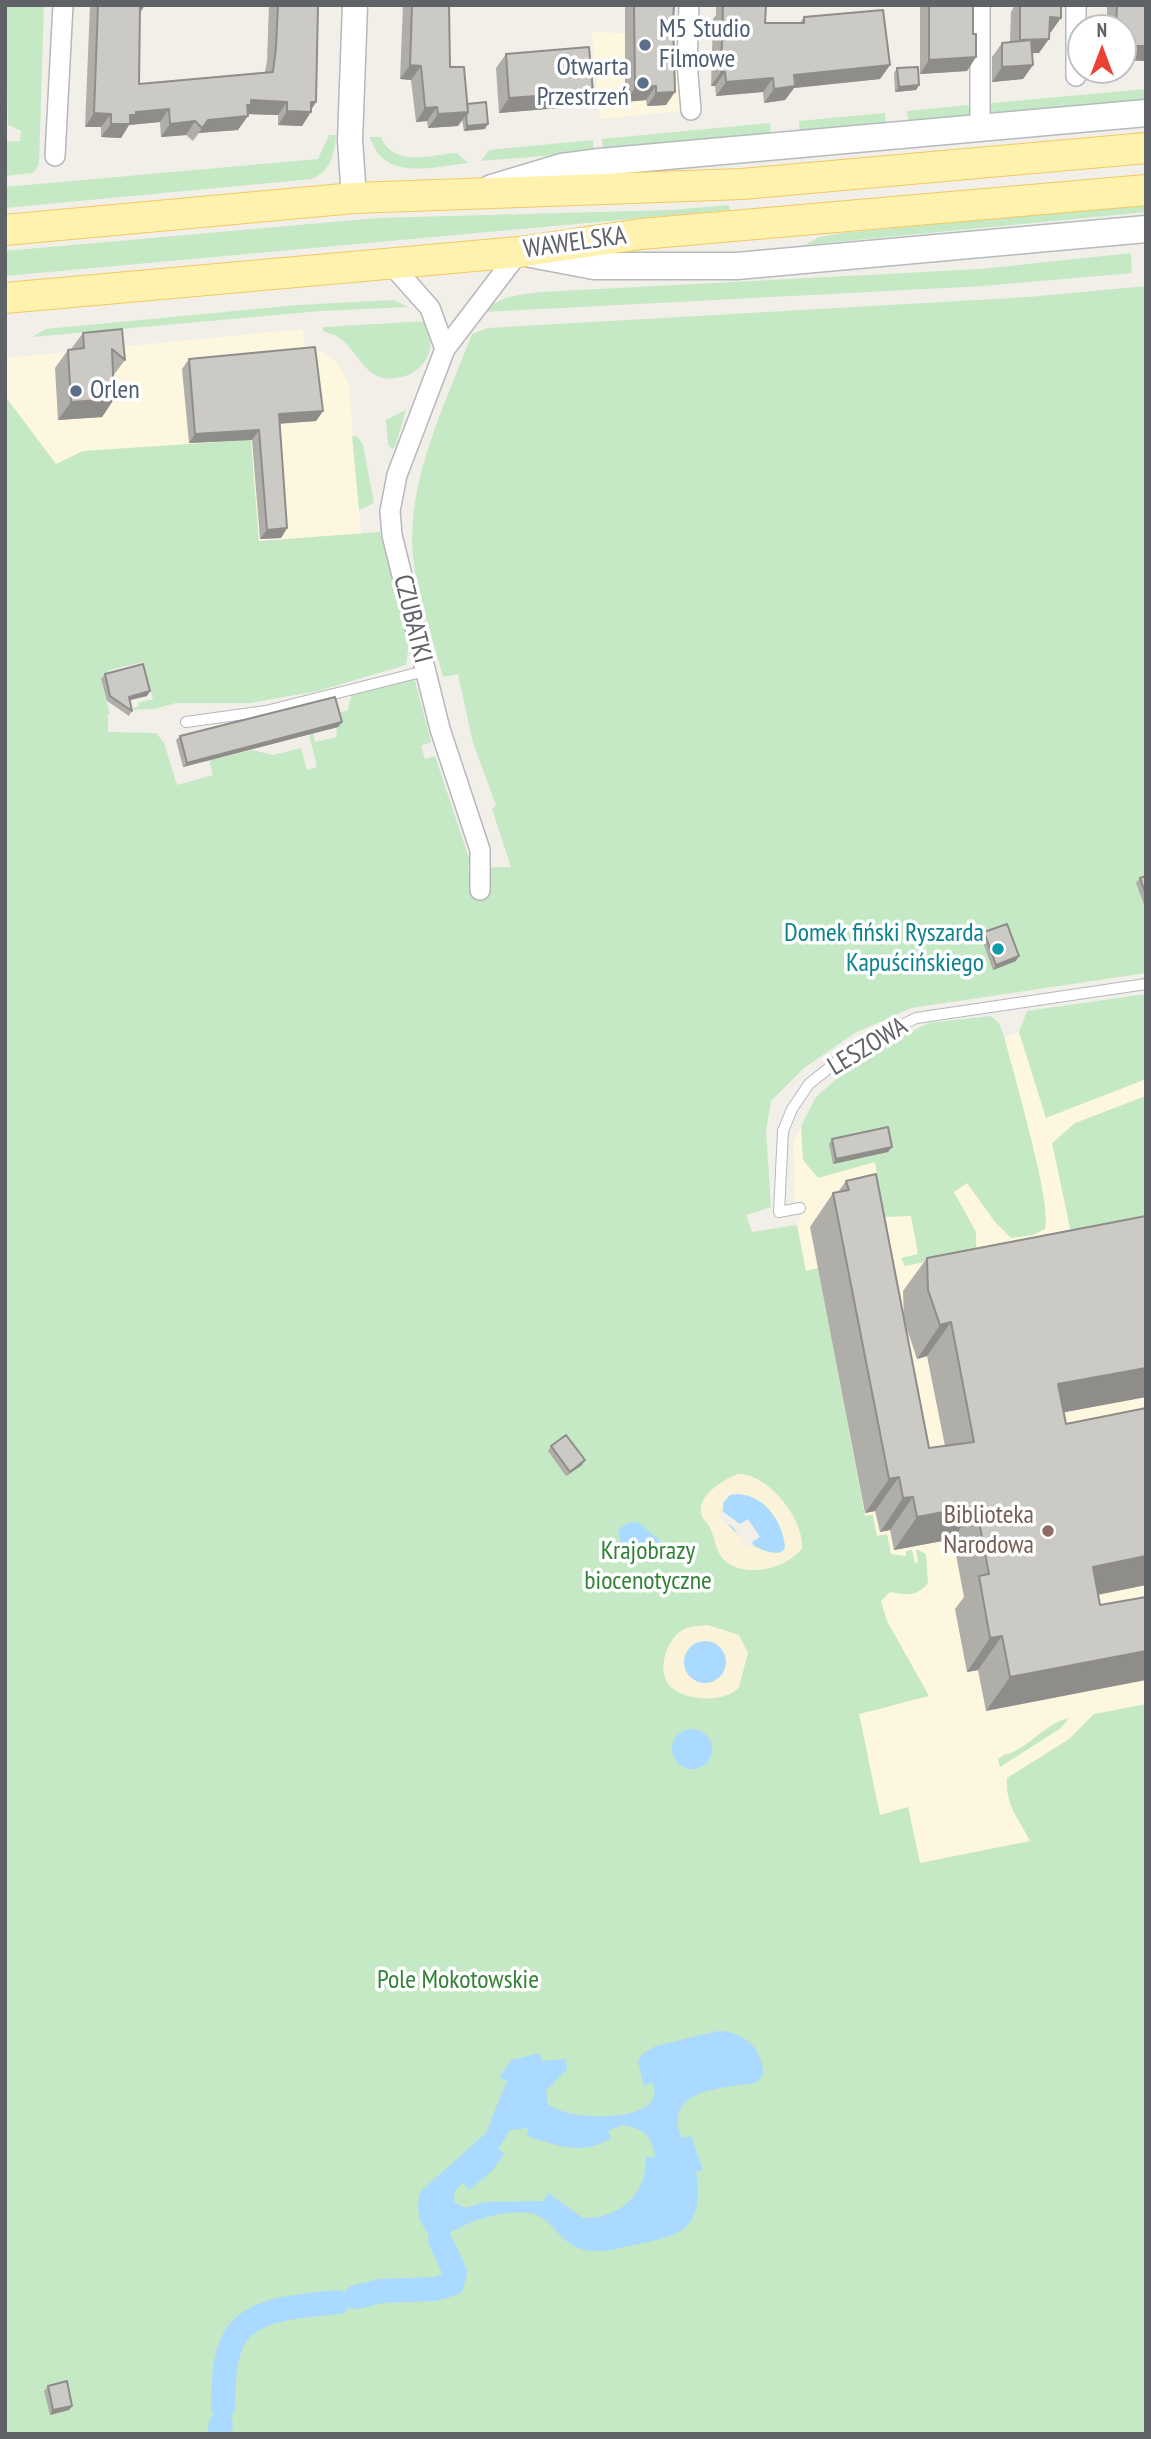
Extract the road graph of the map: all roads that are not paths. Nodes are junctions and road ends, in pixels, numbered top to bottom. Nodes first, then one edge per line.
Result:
1 (62, 5) edge
2 (355, 5) edge
3 (689, 5) edge
4 (980, 5) edge
5 (691, 110) dead end
6 (1146, 113) edge
7 (981, 128) junction
8 (1146, 148) edge
9 (55, 156) dead end
10 (1146, 191) edge
11 (475, 193) junction
12 (354, 198) junction
13 (1146, 229) edge
14 (5, 230) edge
15 (519, 251) junction
16 (390, 263) junction
17 (5, 298) edge
18 (445, 349) junction
19 (425, 671) junction
20 (186, 722) dead end
21 (480, 890) dead end
22 (1146, 984) edge
23 (800, 1208) dead end

1 - 9 street
2 - 12 street
3 - 5 street
4 - 7 street
6 - 7 main road
7 - 11 main road
8 - 11 main road, WAWELSKA
10 - 15 main road, WAWELSKA
11 - 12 main road, WAWELSKA
12 - 14 main road, WAWELSKA
13 - 15 main road
15 - 16 main road, WAWELSKA
15 - 18 street, CZUBATKI
16 - 17 main road, WAWELSKA
16 - 18 street
18 - 19 street, CZUBATKI
19 - 20 lane
19 - 21 street, CZUBATKI
22 - 23 lane, LESZOWA

